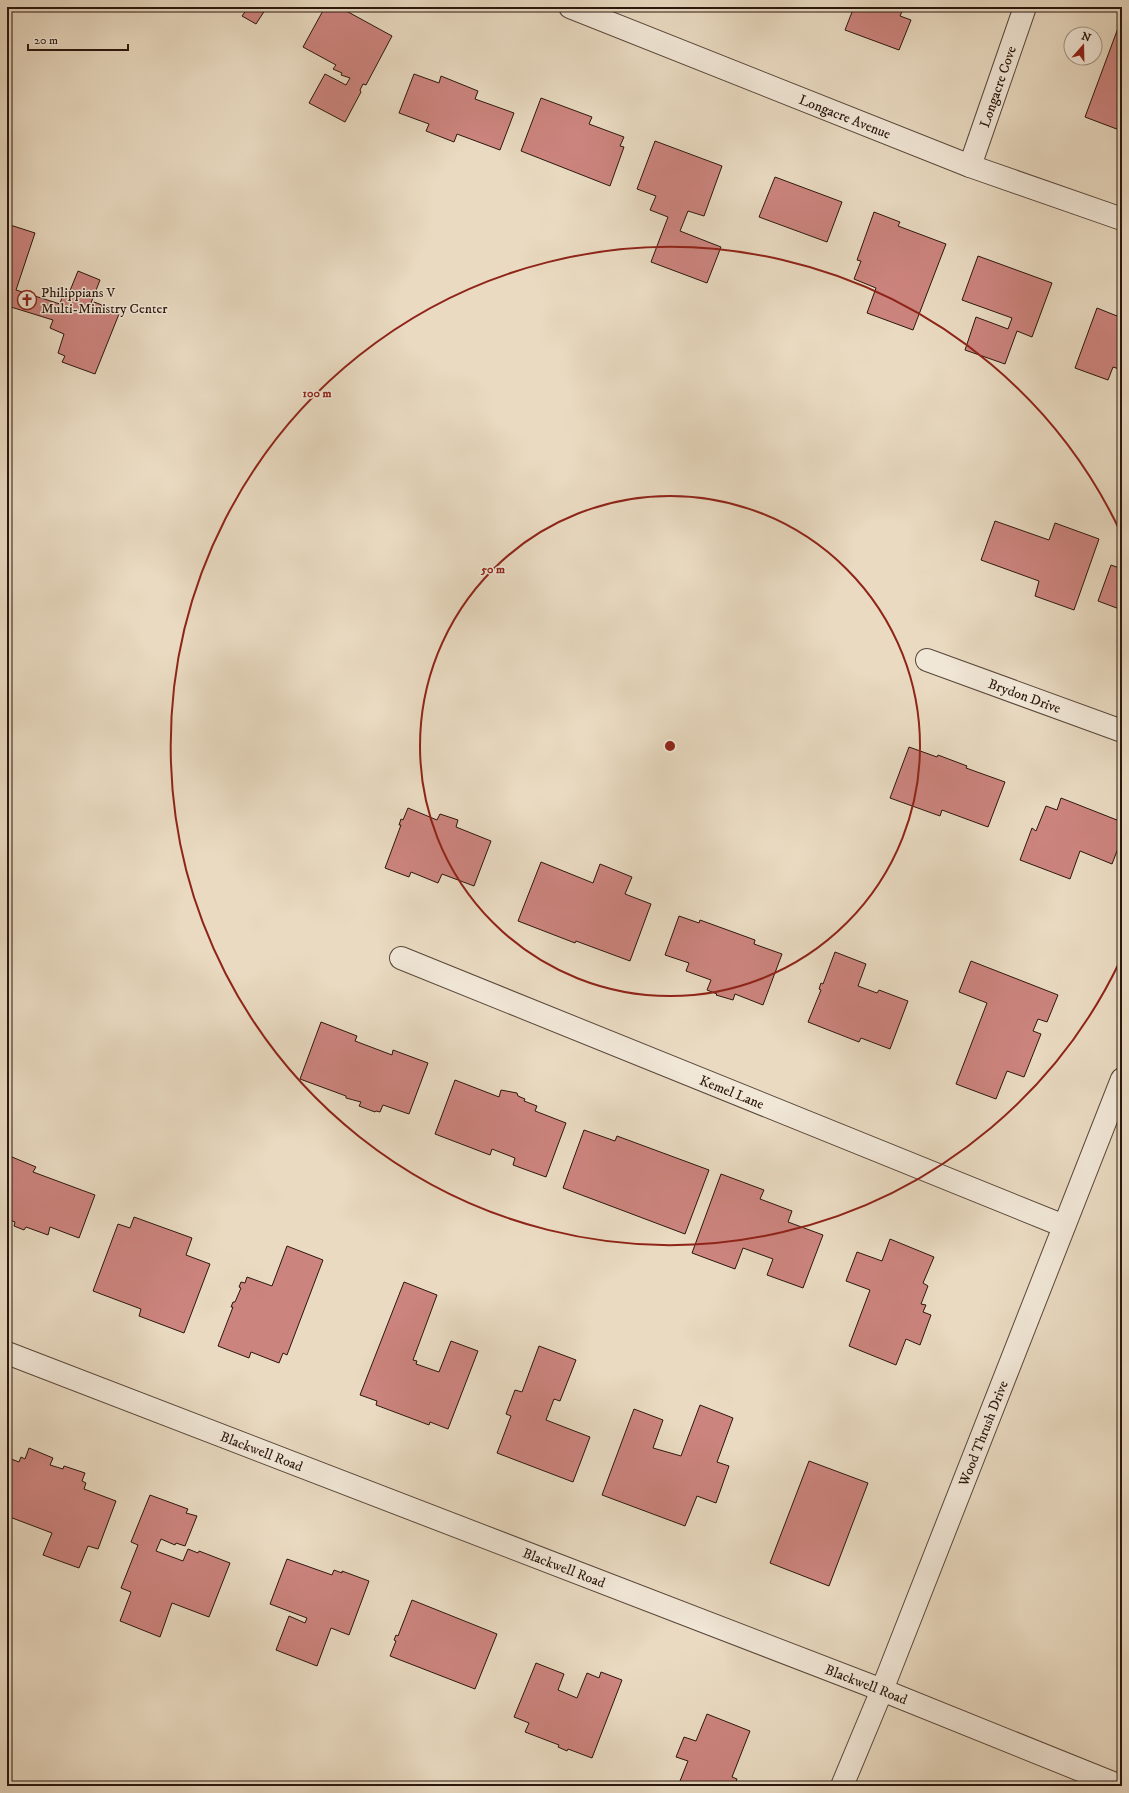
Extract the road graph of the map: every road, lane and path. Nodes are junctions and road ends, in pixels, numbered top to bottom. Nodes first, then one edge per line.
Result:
1 (570, 7) edge
2 (1025, 7) edge
3 (970, 166) junction
4 (1122, 219) edge
5 (927, 660) dead end
6 (1122, 731) edge
7 (401, 958) dead end
8 (1122, 1079) edge
9 (1064, 1226) junction
10 (7, 1353) edge
11 (882, 1690) junction
12 (842, 1786) edge
13 (1120, 1786) edge

1 - 3 street, Longacre Avenue
2 - 3 street, Longacre Cove
3 - 4 street, Longacre Avenue
5 - 6 street, Brydon Drive
7 - 9 street, Kemel Lane
8 - 9 street, Wood Thrush Drive
9 - 11 street, Wood Thrush Drive
10 - 11 street, Blackwell Road
11 - 12 street, Wood Thrush Drive
11 - 13 street, Blackwell Road

